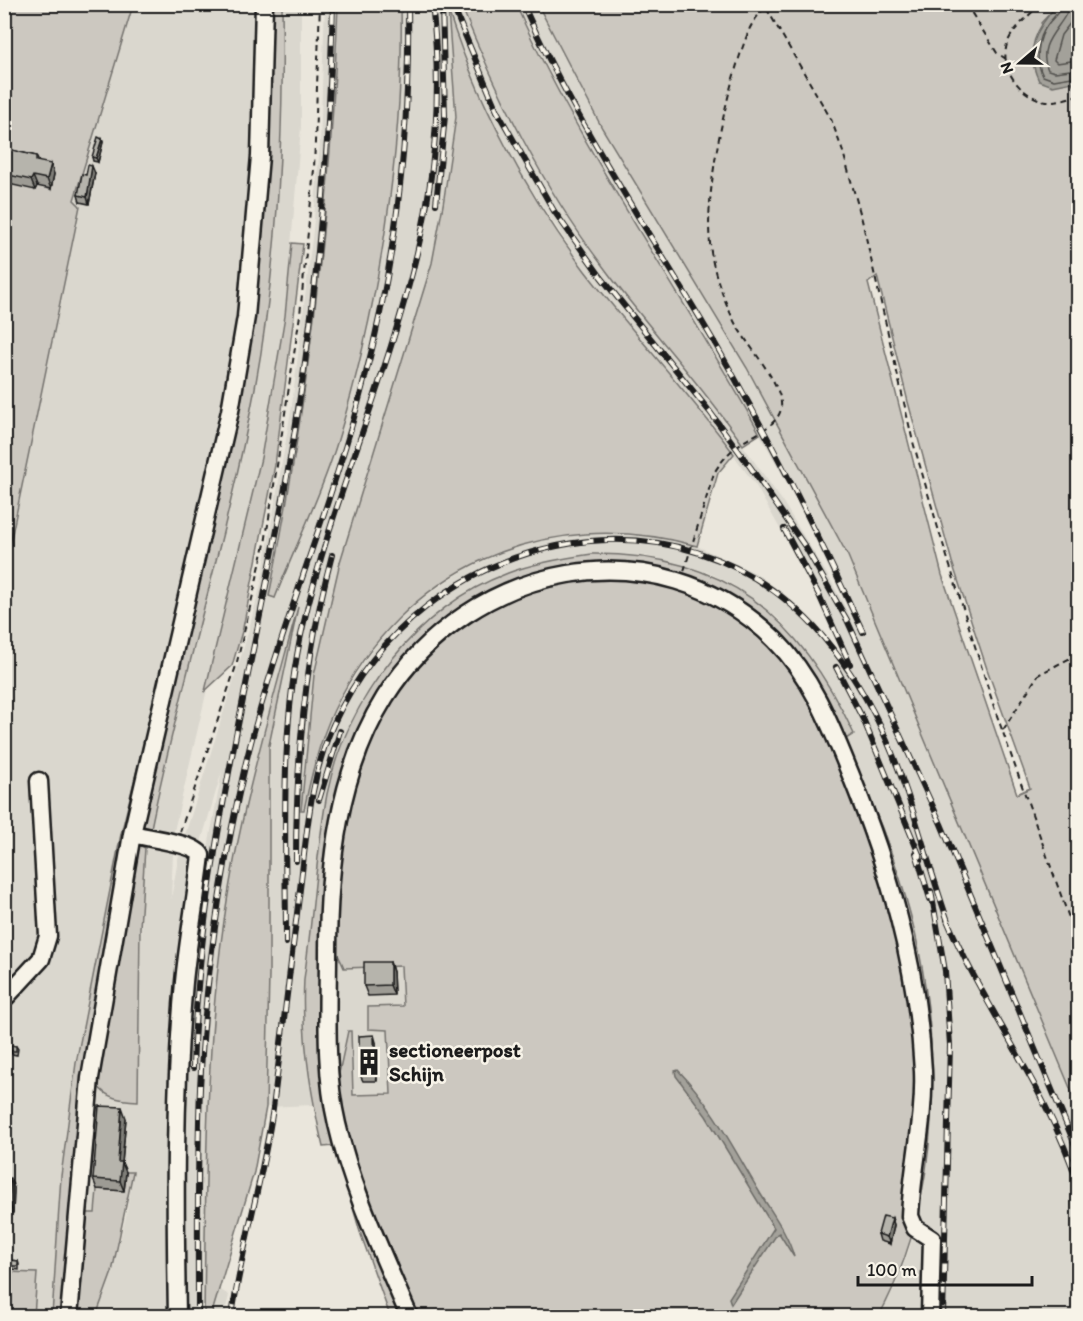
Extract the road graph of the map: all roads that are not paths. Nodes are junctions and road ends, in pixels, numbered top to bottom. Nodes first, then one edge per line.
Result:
1 (264, 4) edge
2 (39, 781) dead end
3 (132, 834) junction
4 (4, 999) edge
5 (69, 1317) edge
6 (177, 1317) edge
7 (409, 1317) edge
8 (930, 1317) edge

1 - 3 lane
2 - 4 lane
3 - 5 lane
3 - 6 lane
7 - 8 lane

